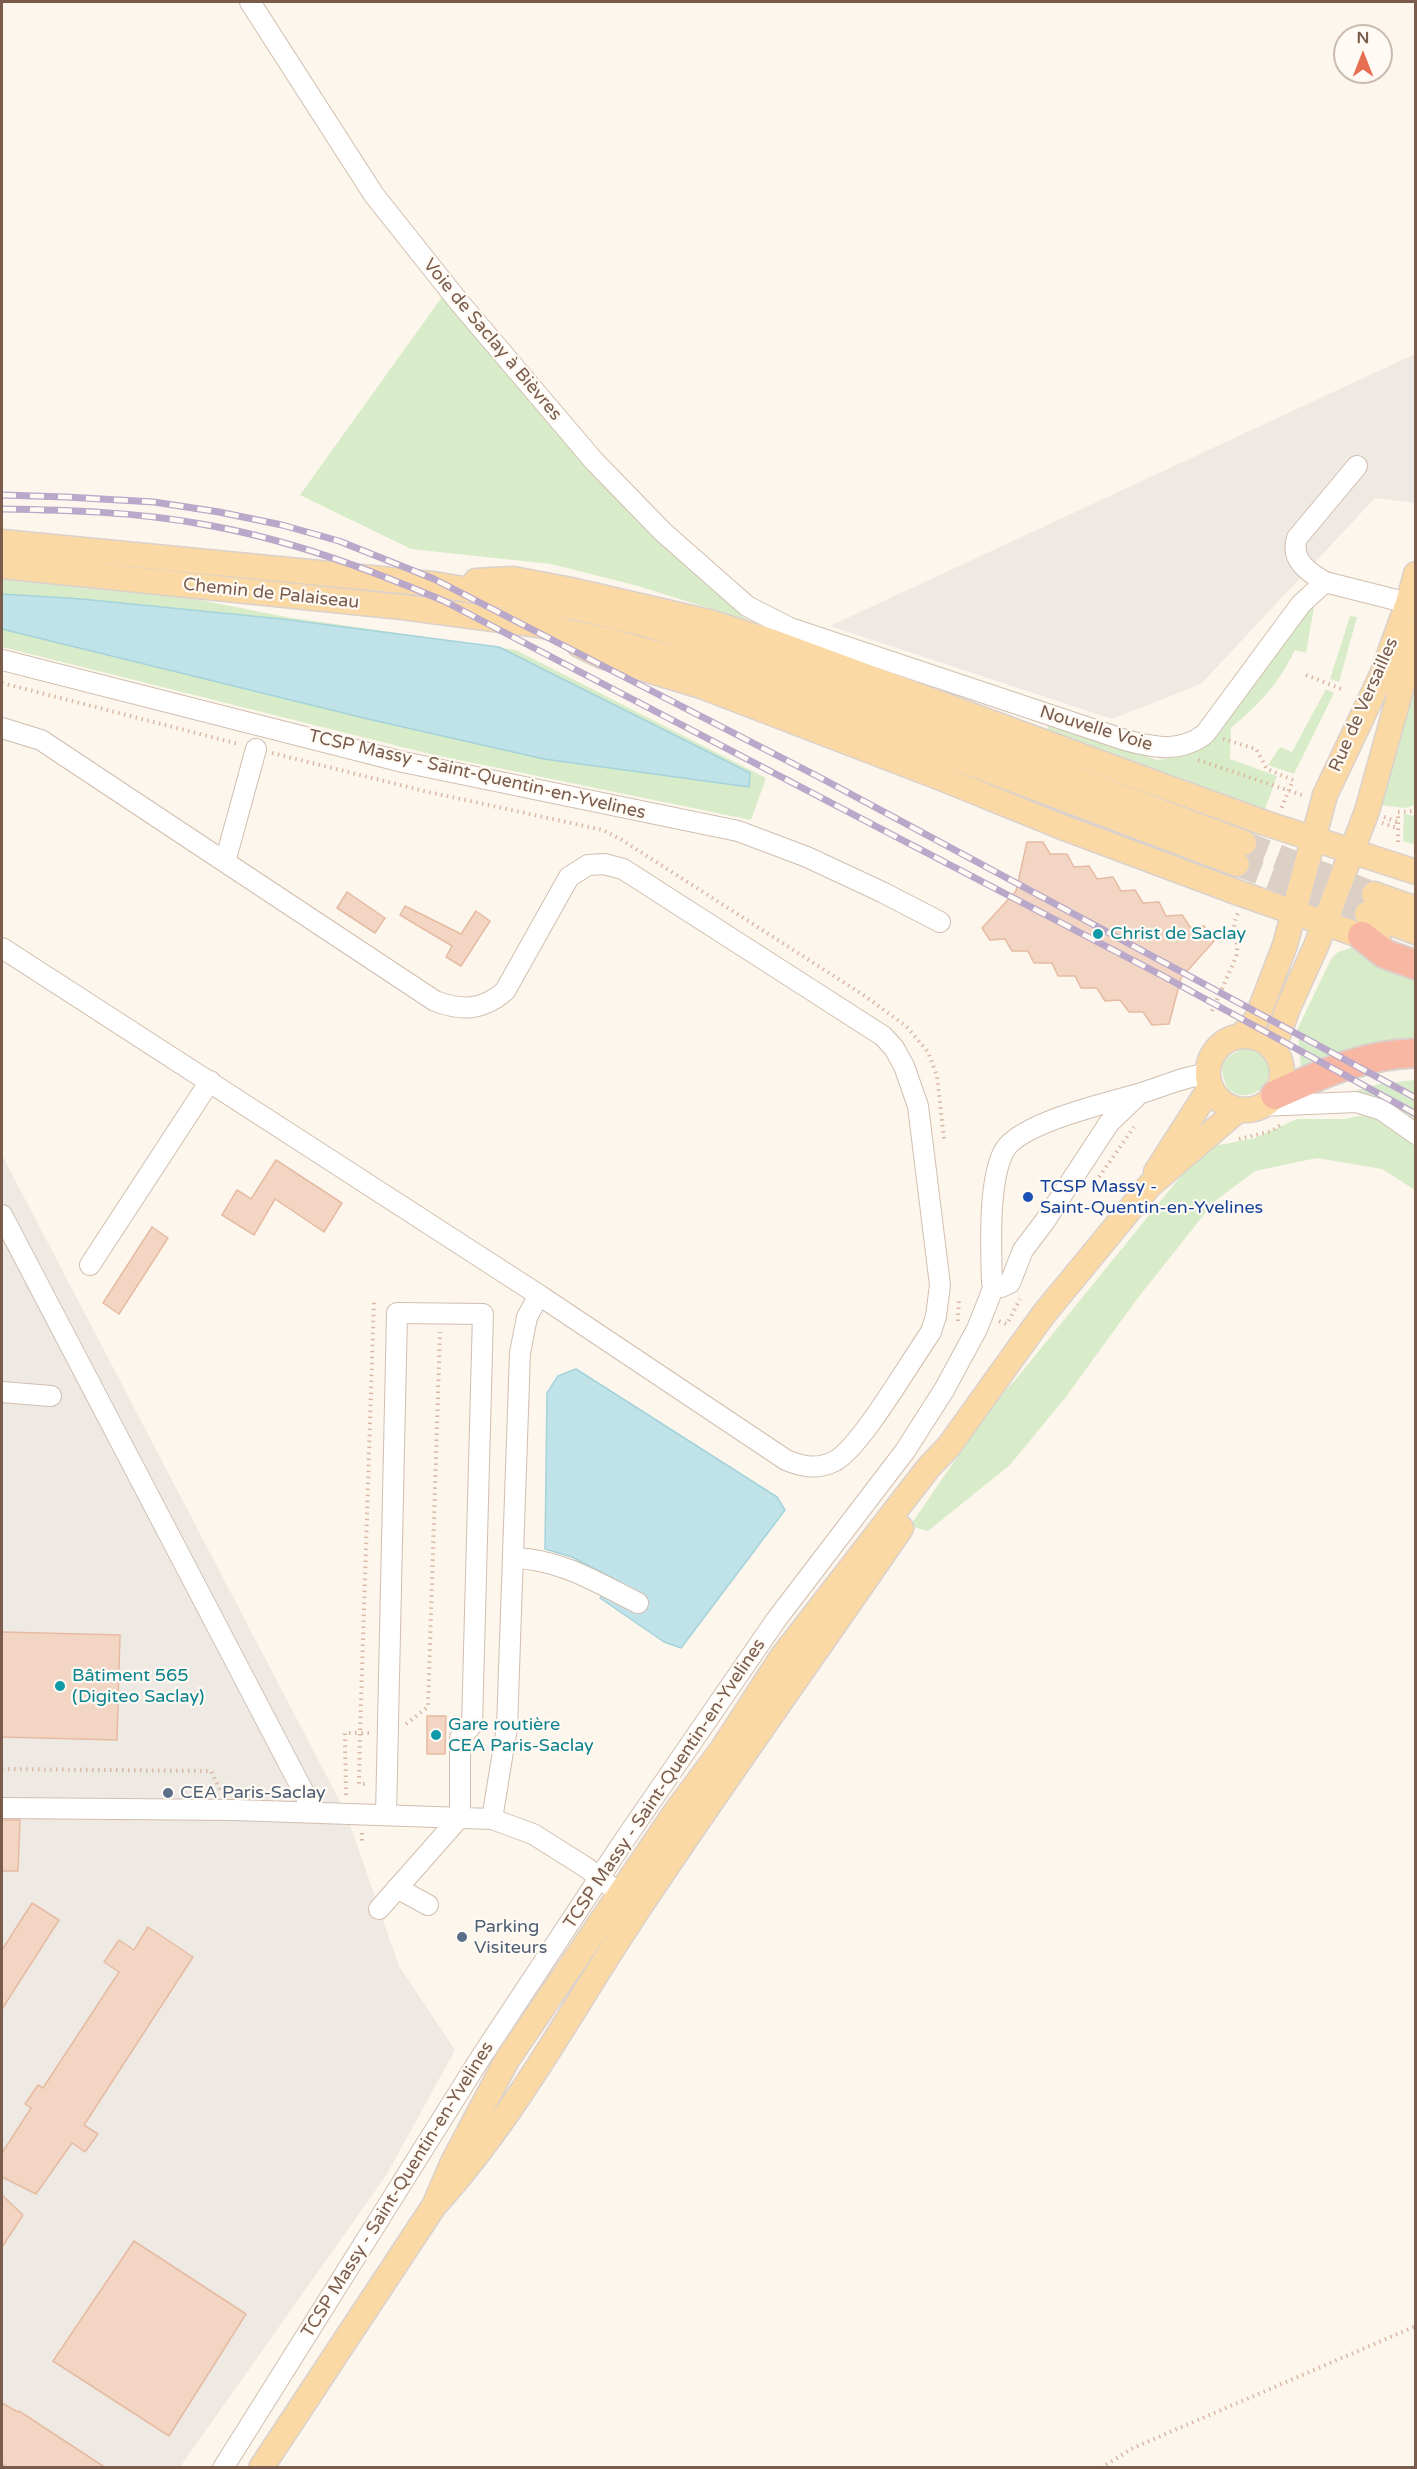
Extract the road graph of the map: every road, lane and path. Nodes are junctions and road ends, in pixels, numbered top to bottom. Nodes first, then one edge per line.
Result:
1 (250, 2) edge
2 (1357, 466) dead end
3 (2, 542) edge
4 (2, 566) edge
5 (1416, 574) edge
6 (1325, 582) junction
7 (432, 584) junction
8 (1412, 604) edge
9 (539, 626) junction
10 (790, 628) joint
11 (1416, 635) edge
12 (2, 660) edge
13 (1306, 675) dead end
14 (2, 683) edge
15 (1344, 690) dead end
16 (2, 728) edge
17 (1206, 734) junction
18 (1163, 748) junction
19 (256, 749) junction
20 (1293, 780) dead end
21 (1323, 802) junction
22 (1416, 811) edge
23 (1365, 817) junction
24 (1397, 828) junction
25 (1313, 837) junction
26 (1406, 846) dead end
27 (1354, 850) junction
28 (225, 862) junction
29 (1416, 872) edge
30 (1416, 909) edge
31 (1292, 912) junction
32 (1368, 914) junction
33 (1238, 915) dead end
34 (940, 922) dead end
35 (1326, 922) junction
36 (1416, 932) edge
37 (2, 948) edge
38 (1416, 956) edge
39 (1416, 966) edge
40 (1212, 1011) dead end
41 (1238, 1037) junction
42 (1273, 1049) junction
43 (928, 1052) dead end
44 (1416, 1053) edge
45 (1209, 1079) junction
46 (210, 1081) junction
47 (1139, 1094) junction
48 (1258, 1103) junction
49 (1136, 1125) dead end
50 (1272, 1131) dead end
51 (1416, 1134) edge
52 (1235, 1141) dead end
53 (1095, 1183) dead end
54 (1150, 1185) junction
55 (2, 1215) edge
56 (90, 1265) dead end
57 (994, 1286) junction
58 (539, 1295) junction
59 (2, 1392) edge
60 (51, 1396) dead end
61 (949, 1446) junction
62 (513, 1558) junction
63 (638, 1603) dead end
64 (2, 1769) edge
65 (369, 1784) dead end
66 (233, 1792) dead end
67 (304, 1794) junction
68 (2, 1808) edge
69 (314, 1812) junction
70 (362, 1814) junction
71 (386, 1815) junction
72 (460, 1817) junction
73 (492, 1819) junction
74 (362, 1844) dead end
75 (599, 1878) junction
76 (398, 1888) junction
77 (619, 1893) junction
78 (428, 1905) dead end
79 (379, 1909) dead end
80 (638, 1909) junction
81 (434, 2206) junction
82 (1416, 2326) edge
83 (223, 2468) edge
84 (261, 2468) edge
85 (1101, 2468) edge

1 - 10 street, Voie de Saclay à Bièvres
2 - 6 street
3 - 7 main road, Chemin de Palaiseau
4 - 9 main road, Chemin de Palaiseau
5 - 8 main road, Rue de Versailles
6 - 8 street
6 - 17 street, Nouvelle Voie
7 - 9 main road
7 - 25 main road
8 - 21 main road, Rue de Versailles
9 - 31 main road
10 - 18 street, Nouvelle Voie
11 - 23 main road, Rue de Versailles
12 - 34 street, TCSP Massy - Saint-Quentin-en-Yvelines
13 - 15 path
14 - 19 path
16 - 28 street
17 - 18 street, Nouvelle Voie
17 - 20 path
18 - 21 path
19 - 28 street
19 - 43 path
21 - 25 main road, Rue de Versailles
22 - 24 path
23 - 24 path
23 - 27 main road, Rue de Versailles
24 - 26 path
25 - 27 main road
25 - 31 main road, Rue de Versailles
27 - 29 main road
27 - 35 main road, Rue de Versailles
28 - 58 street
30 - 32 main road
31 - 35 main road
31 - 41 main road, Rue de Versailles
32 - 35 main road
32 - 36 main road
32 - 38 main road
32 - 39 highway
33 - 40 path
35 - 42 main road, Rue de Versailles
37 - 46 street
41 - 42 main road
41 - 45 main road
42 - 48 main road
44 - 48 highway
45 - 47 street
45 - 48 main road
45 - 54 main road
46 - 56 street
46 - 58 street
47 - 57 street
47 - 57 street
48 - 51 street
48 - 54 main road
49 - 53 path
50 - 52 path
54 - 61 main road
55 - 67 street
57 - 75 street, TCSP Massy - Saint-Quentin-en-Yvelines
58 - 62 street
59 - 60 street
61 - 77 main road
61 - 80 main road
62 - 63 street
62 - 73 street
64 - 66 path
65 - 67 path
67 - 69 street
68 - 69 street
69 - 70 street
70 - 71 street
70 - 74 path
71 - 72 street
71 - 72 street
72 - 73 street
72 - 76 street
73 - 75 street
75 - 77 street
75 - 83 street, TCSP Massy - Saint-Quentin-en-Yvelines
76 - 78 street
76 - 79 street
77 - 80 street
77 - 81 main road
80 - 81 main road
81 - 84 main road
82 - 85 path

